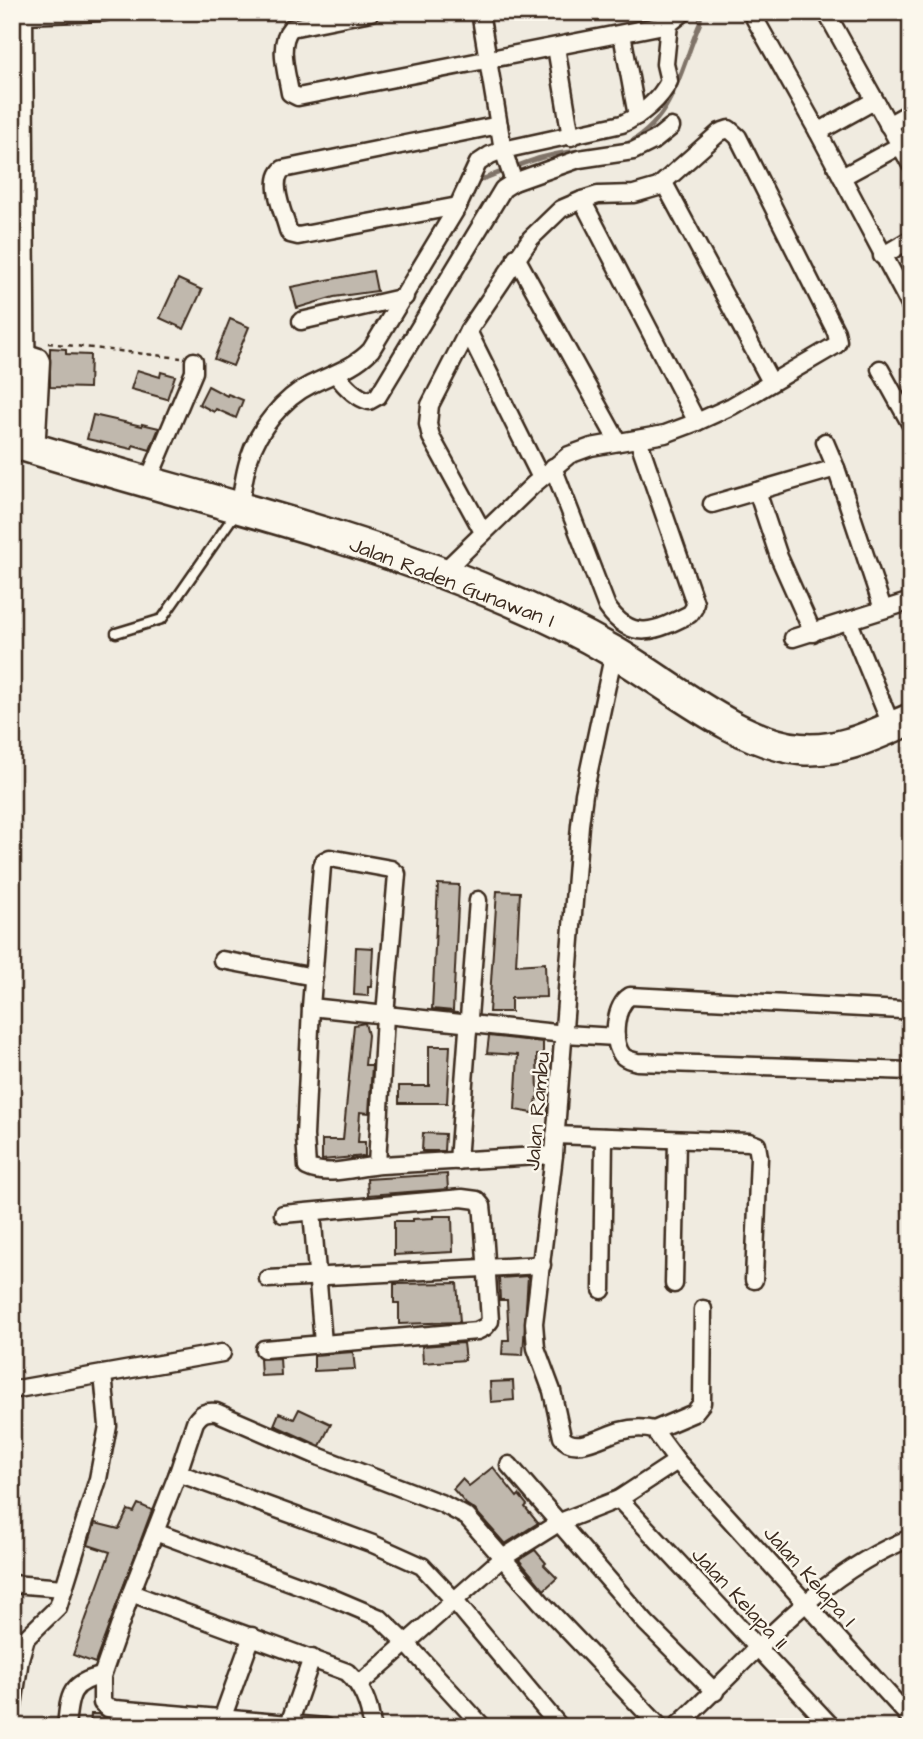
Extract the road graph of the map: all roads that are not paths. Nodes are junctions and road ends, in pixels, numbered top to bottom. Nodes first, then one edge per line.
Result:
1 (104, 12) edge
2 (371, 12) edge
3 (480, 12) edge
4 (684, 12) edge
5 (751, 12) edge
6 (826, 12) edge
7 (24, 14) edge
8 (668, 24) junction
9 (622, 34) junction
10 (556, 47) junction
11 (488, 59) junction
12 (874, 101) junction
13 (911, 112) edge
14 (637, 116) junction
15 (499, 125) junction
16 (888, 125) junction
17 (671, 127) dead end
18 (818, 132) junction
19 (571, 137) junction
20 (899, 146) junction
21 (19, 163) edge
22 (911, 165) edge
23 (509, 168) junction
24 (842, 177) junction
25 (664, 183) junction
26 (582, 200) junction
27 (458, 206) junction
28 (911, 239) edge
29 (882, 256) junction
30 (516, 257) junction
31 (19, 258) edge
32 (405, 296) junction
33 (911, 307) edge
34 (302, 321) dead end
35 (468, 331) junction
36 (22, 344) edge
37 (194, 362) road end
38 (880, 369) dead end
39 (771, 382) junction
40 (344, 383) junction
41 (696, 422) junction
42 (911, 425) edge
43 (638, 439) junction
44 (618, 442) junction
45 (825, 442) dead end
46 (25, 445) edge
47 (836, 468) junction
48 (547, 473) junction
49 (148, 481) junction
50 (757, 491) junction
51 (712, 504) dead end
52 (240, 507) junction
53 (483, 532) junction
54 (440, 574) junction
55 (911, 601) edge
56 (883, 609) junction
57 (849, 622) junction
58 (116, 633) dead end
59 (813, 633) junction
60 (793, 638) dead end
61 (614, 652) junction
62 (901, 723) edge
63 (478, 900) dead end
64 (222, 960) dead end
65 (314, 977) junction
66 (311, 1007) junction
67 (385, 1014) junction
68 (911, 1014) edge
69 (468, 1023) junction
70 (565, 1034) junction
71 (616, 1037) junction
72 (911, 1071) edge
73 (555, 1135) junction
74 (604, 1137) junction
75 (677, 1140) junction
76 (554, 1155) junction
77 (458, 1161) junction
78 (377, 1165) junction
79 (312, 1212) junction
80 (283, 1214) dead end
81 (542, 1265) junction
82 (487, 1268) junction
83 (318, 1277) junction
84 (268, 1279) dead end
85 (754, 1280) dead end
86 (674, 1284) dead end
87 (602, 1290) dead end
88 (703, 1309) dead end
89 (323, 1343) junction
90 (264, 1349) dead end
91 (222, 1353) dead end
92 (103, 1374) junction
93 (12, 1390) edge
94 (654, 1430) junction
95 (677, 1461) junction
96 (509, 1465) dead end
97 (178, 1473) junction
98 (619, 1499) junction
99 (560, 1522) junction
100 (155, 1532) junction
101 (911, 1538) edge
102 (501, 1559) junction
103 (12, 1584) edge
104 (64, 1588) junction
105 (131, 1592) junction
106 (453, 1599) junction
107 (806, 1603) junction
108 (252, 1636) junction
109 (407, 1644) junction
110 (759, 1649) junction
111 (312, 1658) junction
112 (102, 1676) junction
113 (360, 1684) junction
114 (715, 1692) junction
115 (12, 1712) edge
116 (222, 1718) junction
117 (911, 1719) edge
118 (289, 1724) junction
119 (66, 1727) edge
120 (325, 1727) edge
121 (372, 1727) edge
122 (482, 1727) edge
123 (560, 1727) edge
124 (660, 1727) edge
125 (676, 1727) edge
126 (832, 1727) edge

1 - 7 street
2 - 11 street
3 - 11 street
4 - 8 street
5 - 18 street
6 - 12 street
7 - 21 street
8 - 9 street
8 - 14 street
9 - 10 street
9 - 14 street
10 - 11 street
10 - 19 street
11 - 15 street
12 - 16 street
12 - 18 street
13 - 16 street
14 - 19 street
15 - 23 street
15 - 27 street
16 - 20 street
17 - 23 street
18 - 24 street
19 - 23 street
20 - 22 street
20 - 24 street
21 - 31 street
23 - 27 street
23 - 40 street
24 - 29 street
25 - 26 street
25 - 39 street
25 - 39 street
26 - 30 street
26 - 41 street
27 - 32 street
28 - 29 street
29 - 33 street
30 - 35 street
30 - 44 street
31 - 36 street
32 - 34 street
32 - 40 street
35 - 48 street
35 - 53 street
36 - 46 street
37 - 49 street
38 - 42 street
39 - 41 street
40 - 52 street
41 - 43 street
43 - 44 street
43 - 48 street
44 - 48 street
45 - 47 street
46 - 49 highway, Jalan Raden Gunawan I
47 - 50 street
47 - 56 street
48 - 53 street
49 - 52 highway, Jalan Raden Gunawan I
50 - 51 street
50 - 59 street
52 - 54 highway, Jalan Raden Gunawan I
52 - 58 lane
53 - 54 street
54 - 61 highway, Jalan Raden Gunawan I
55 - 56 street
56 - 57 street
57 - 59 street
57 - 62 street
59 - 60 street
61 - 62 highway, Jalan Raden Gunawan I
61 - 70 street, Jalan Rambu
63 - 69 street
64 - 65 street
65 - 66 street
65 - 67 street
66 - 67 street
66 - 78 street
67 - 69 street
67 - 78 street
68 - 71 street
69 - 70 street
69 - 77 street
70 - 71 street
70 - 73 street, Jalan Rambu
71 - 72 street
73 - 74 street
73 - 76 street, Jalan Rambu
74 - 75 street
74 - 87 street
75 - 85 street
75 - 86 street
76 - 77 street
76 - 81 street, Jalan Rambu
77 - 78 street
79 - 80 street
79 - 82 street
79 - 83 street
81 - 82 street
81 - 94 street, Jalan Rambu
82 - 83 street
82 - 89 street
83 - 84 street
83 - 89 street
88 - 94 street
89 - 90 street
91 - 92 street
92 - 93 street
92 - 104 street
94 - 95 street
95 - 98 street
95 - 107 street, Jalan Kelapa I
96 - 99 street
97 - 100 street
97 - 102 street
97 - 106 street
98 - 99 street
98 - 110 street, Jalan Kelapa II
99 - 102 street
99 - 114 street
100 - 105 street
100 - 109 street
101 - 107 street
102 - 106 street
102 - 124 street
103 - 104 street
104 - 115 street
105 - 108 street
105 - 112 street
106 - 109 street
106 - 123 street
107 - 110 street
107 - 117 street, Jalan Kelapa I
108 - 111 street
108 - 116 street
109 - 113 street
109 - 122 street
110 - 114 street
110 - 126 street, Jalan Kelapa II
111 - 113 street
111 - 118 street
112 - 116 street
112 - 119 street
113 - 121 street
114 - 125 street
116 - 118 street
118 - 120 street

